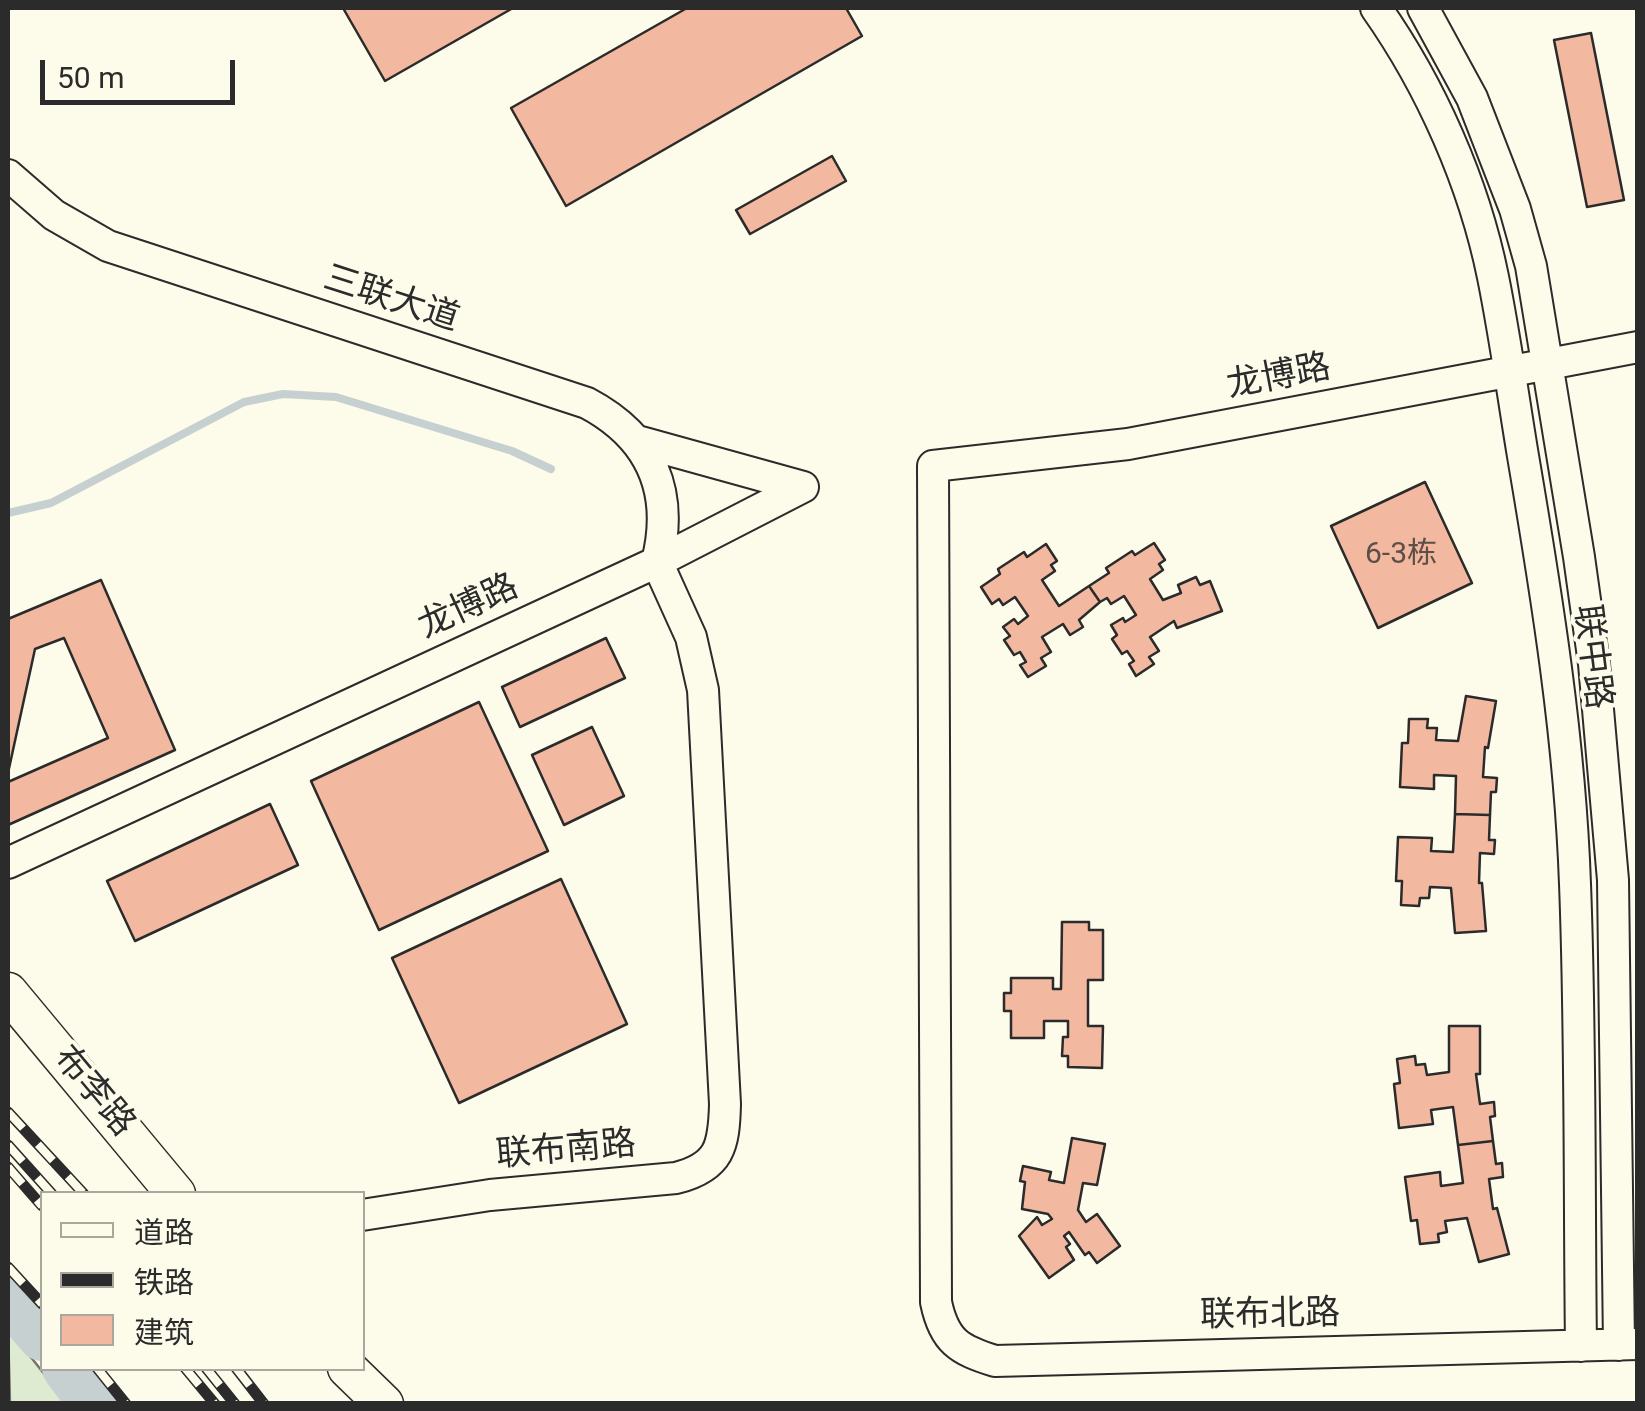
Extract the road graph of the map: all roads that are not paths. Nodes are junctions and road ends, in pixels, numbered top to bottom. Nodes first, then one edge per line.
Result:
1 (1376, 8) edge
2 (1422, 8) edge
3 (8, 175) edge
4 (1638, 347) edge
5 (1547, 365) junction
6 (1509, 372) junction
7 (637, 442) junction
8 (657, 562) junction
9 (1623, 818) edge
10 (8, 863) edge
11 (8, 992) edge
12 (174, 1191) edge
13 (365, 1215) edge
14 (936, 1302) joint
15 (1628, 1344) edge
16 (1581, 1346) junction
17 (350, 1371) edge
18 (384, 1404) edge

1 - 6 street, 联中路
2 - 5 street, 联中路
3 - 7 street, 三联大道
4 - 5 street, 龙博路
5 - 6 street, 龙博路
5 - 9 street, 联中路
6 - 14 street, 龙博路
6 - 16 street, 联中路
7 - 8 street, 三联大道
7 - 8 street, 龙博路
8 - 10 street, 龙博路
8 - 13 street, 联布南路
9 - 15 street, 联中路
11 - 12 main road, 布李路
14 - 16 street, 联布北路
15 - 16 street, 联布北路
17 - 18 main road

